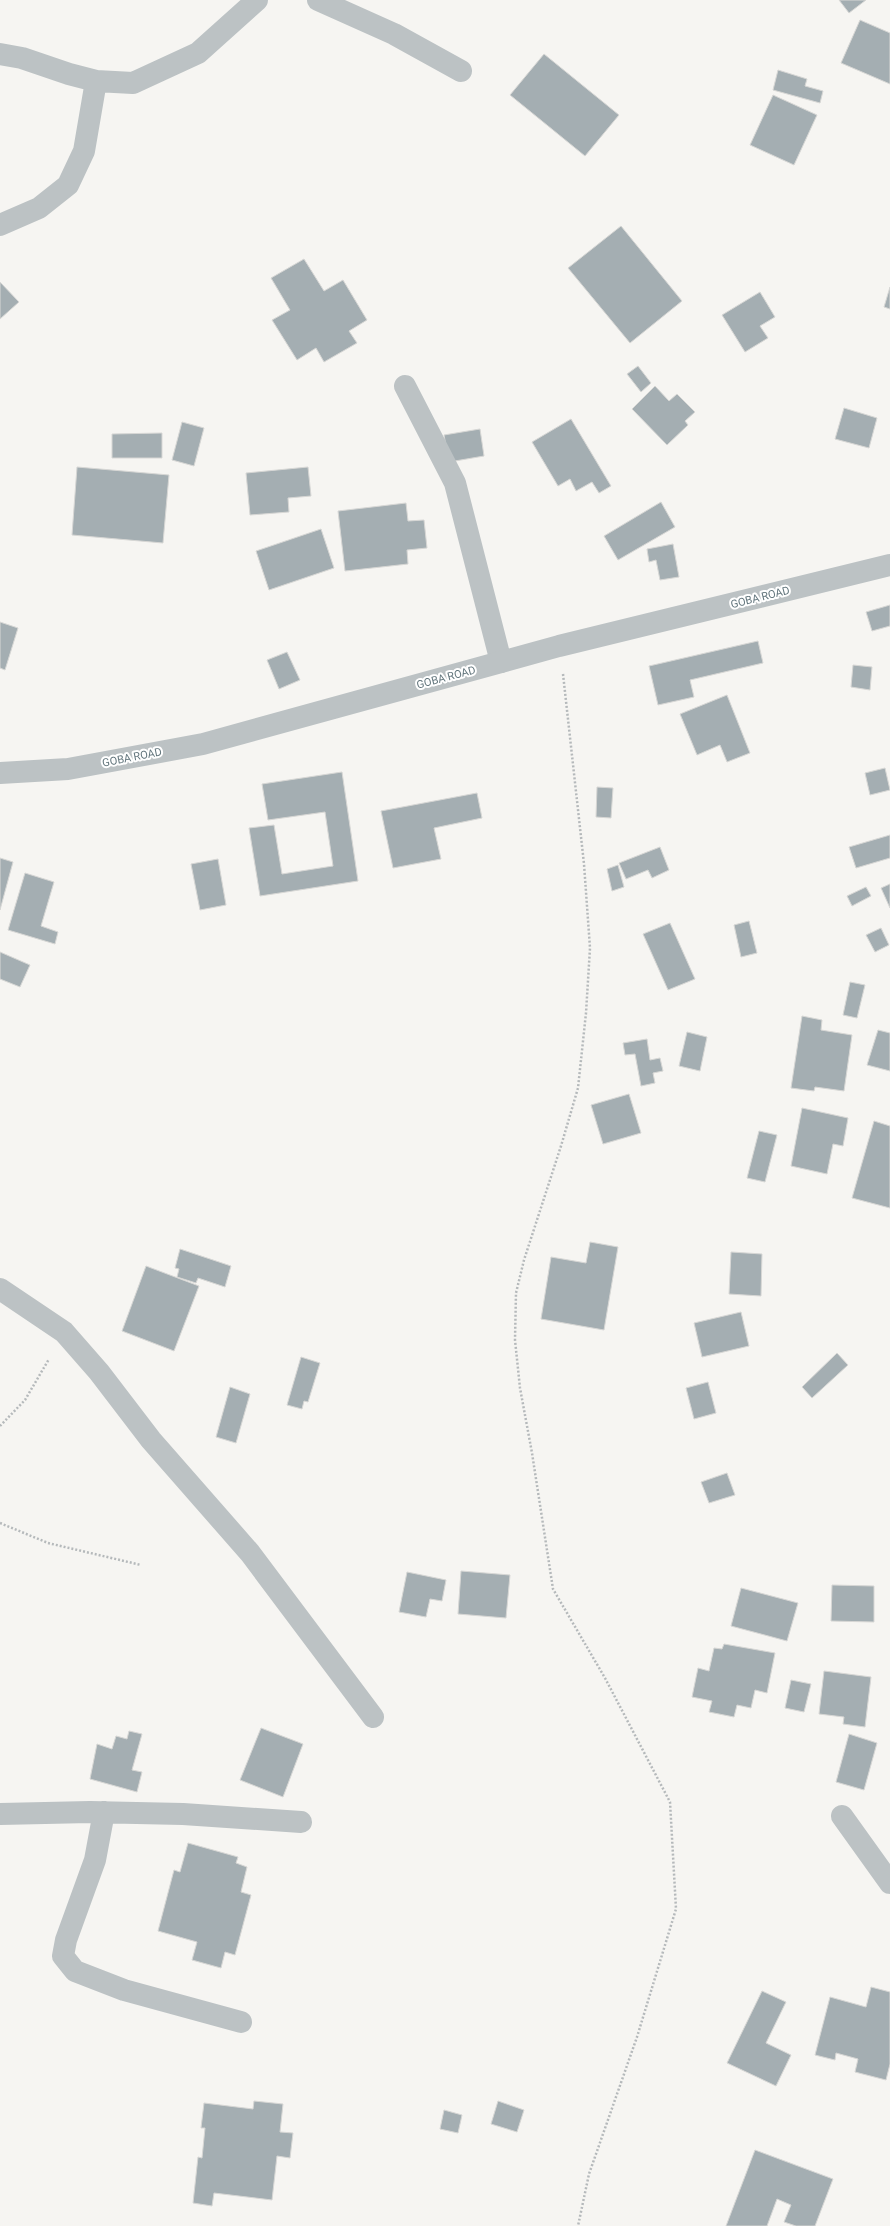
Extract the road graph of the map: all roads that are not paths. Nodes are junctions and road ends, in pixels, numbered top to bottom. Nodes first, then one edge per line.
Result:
1 (257, 0) edge
2 (318, 0) edge
3 (0, 54) edge
4 (461, 71) dead end
5 (96, 81) junction
6 (0, 225) edge
7 (406, 386) dead end
8 (890, 565) edge
9 (501, 662) junction
10 (0, 773) edge
11 (0, 1289) edge
12 (373, 1717) dead end
13 (104, 1812) junction
14 (0, 1814) edge
15 (842, 1816) dead end
16 (301, 1822) dead end
17 (890, 1883) edge
18 (241, 2022) dead end

1 - 5 street
2 - 4 street
3 - 5 street
5 - 6 street
7 - 9 street
8 - 9 street, GOBA ROAD
9 - 10 street, GOBA ROAD
11 - 12 street
13 - 14 street
13 - 16 street
13 - 18 street
15 - 17 street

